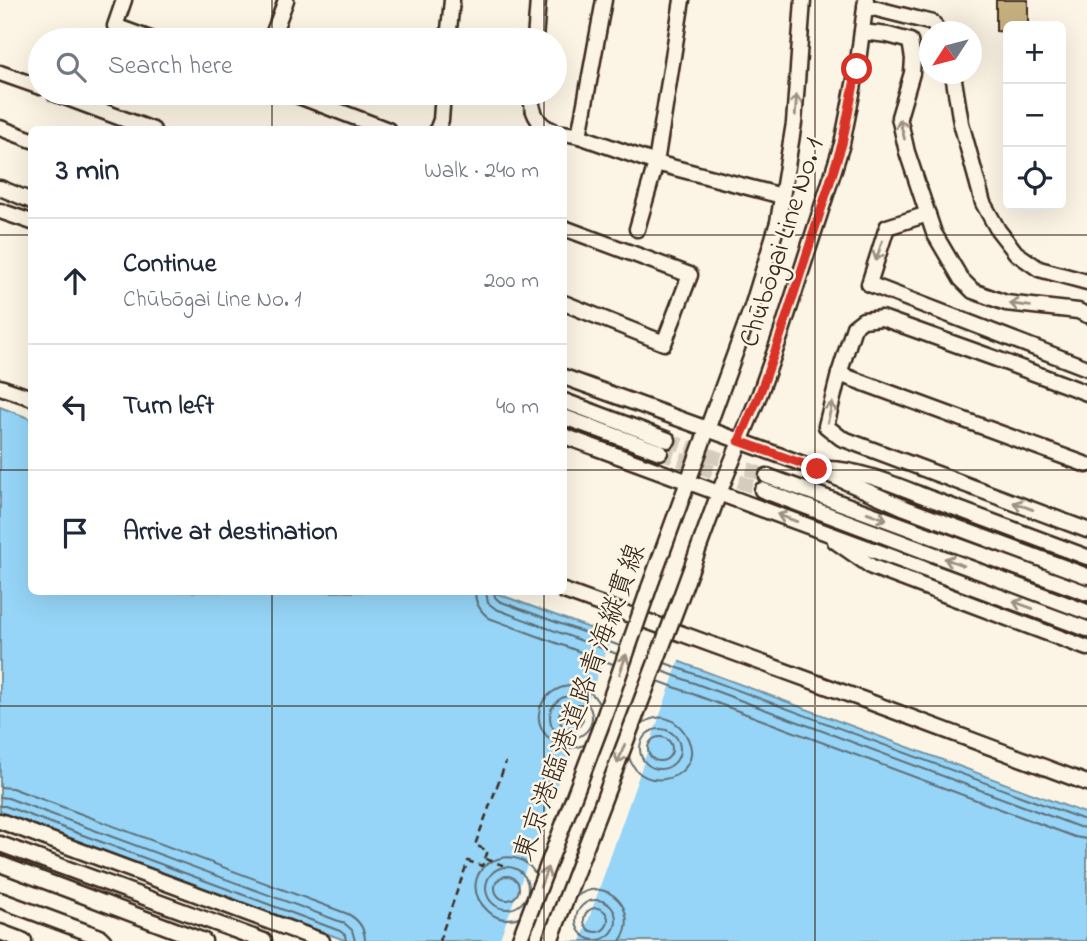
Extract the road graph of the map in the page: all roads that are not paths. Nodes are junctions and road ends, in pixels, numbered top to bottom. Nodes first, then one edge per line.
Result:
1 (124, 0) edge
2 (286, 0) edge
3 (452, 0) edge
4 (538, 0) edge
5 (604, 0) edge
6 (682, 0) edge
7 (803, 0) edge
8 (865, 3) edge
9 (926, 21) edge
10 (120, 28) edge
11 (276, 28) edge
12 (450, 28) edge
13 (536, 28) edge
14 (862, 32) junction
15 (0, 72) edge
16 (28, 83) edge
17 (955, 84) edge
18 (86, 105) edge
19 (323, 105) edge
20 (442, 105) edge
21 (533, 105) edge
22 (142, 126) edge
23 (378, 126) edge
24 (439, 126) edge
25 (542, 126) edge
26 (0, 128) edge
27 (567, 133) edge
28 (579, 136) junction
29 (28, 139) edge
30 (656, 163) junction
31 (0, 188) edge
32 (782, 197) junction
33 (28, 199) edge
34 (0, 211) edge
35 (928, 214) junction
36 (28, 221) edge
37 (567, 229) edge
38 (637, 229) dead end
39 (1087, 282) edge
40 (567, 304) edge
41 (1087, 315) edge
42 (1087, 368) edge
43 (839, 374) junction
44 (567, 378) edge
45 (0, 387) edge
46 (1087, 393) edge
47 (28, 397) edge
48 (567, 402) edge
49 (567, 418) edge
50 (708, 430) junction
51 (567, 437) edge
52 (739, 441) junction
53 (1087, 465) edge
54 (817, 469) junction
55 (767, 476) tunnel mouth
56 (688, 482) junction
57 (762, 490) tunnel mouth
58 (719, 493) junction
59 (815, 528) junction
60 (1087, 530) edge
61 (1087, 557) edge
62 (1087, 576) edge
63 (567, 592) edge
64 (1087, 593) edge
65 (1087, 612) edge
66 (1087, 629) edge
67 (1087, 648) edge
68 (1087, 783) edge
69 (0, 821) edge
70 (0, 844) edge
71 (0, 864) edge
72 (0, 900) edge
73 (190, 915) junction
74 (211, 923) junction
75 (0, 932) edge
76 (181, 937) edge
77 (24, 941) edge
78 (104, 941) edge
79 (204, 941) edge
80 (264, 941) edge
81 (322, 941) edge
82 (519, 941) edge
83 (550, 941) edge

1 - 10 street
2 - 11 street
3 - 12 street
4 - 13 street
5 - 28 street
6 - 30 street
32 -> 7 street, Chūbōgai Line No. 1
8 - 9 street
8 - 14 street, Chūbōgai Line No. 1
35 -> 14 street
14 - 52 street, Chūbōgai Line No. 1
15 - 16 street
17 - 39 street
18 - 22 street
19 - 23 street
20 - 24 street
21 - 25 street
26 - 29 street
27 - 28 street
28 - 30 street
30 - 32 street
30 - 38 street
31 - 33 street
32 - 50 street, Chūbōgai Line No. 1
34 - 36 street
41 -> 35 street
35 -> 42 street
37 - 40 street
43 - 46 street
43 - 53 street
60 -> 43 street
44 - 50 street
45 - 47 street
48 - 49 street
50 - 52 street
50 - 56 street, Chūbōgai Line No. 1
51 - 56 street
52 - 54 street
52 - 58 street, Chūbōgai Line No. 1
54 - 61 street
54 - 62 street
55 -> 64 street
56 - 58 street
82 -> 56 street, 東京港臨港道路青海縦貫線, bridge
65 -> 57 street
59 -> 58 street
58 -> 83 street, 東京港臨港道路青海縦貫線, bridge
66 -> 59 street
59 - 67 street
63 - 68 street
69 - 81 street
70 - 73 street
71 - 76 street
72 - 78 street
73 - 74 street
73 - 76 street
74 - 79 street
74 - 80 street
75 - 77 street
76 - 79 street

